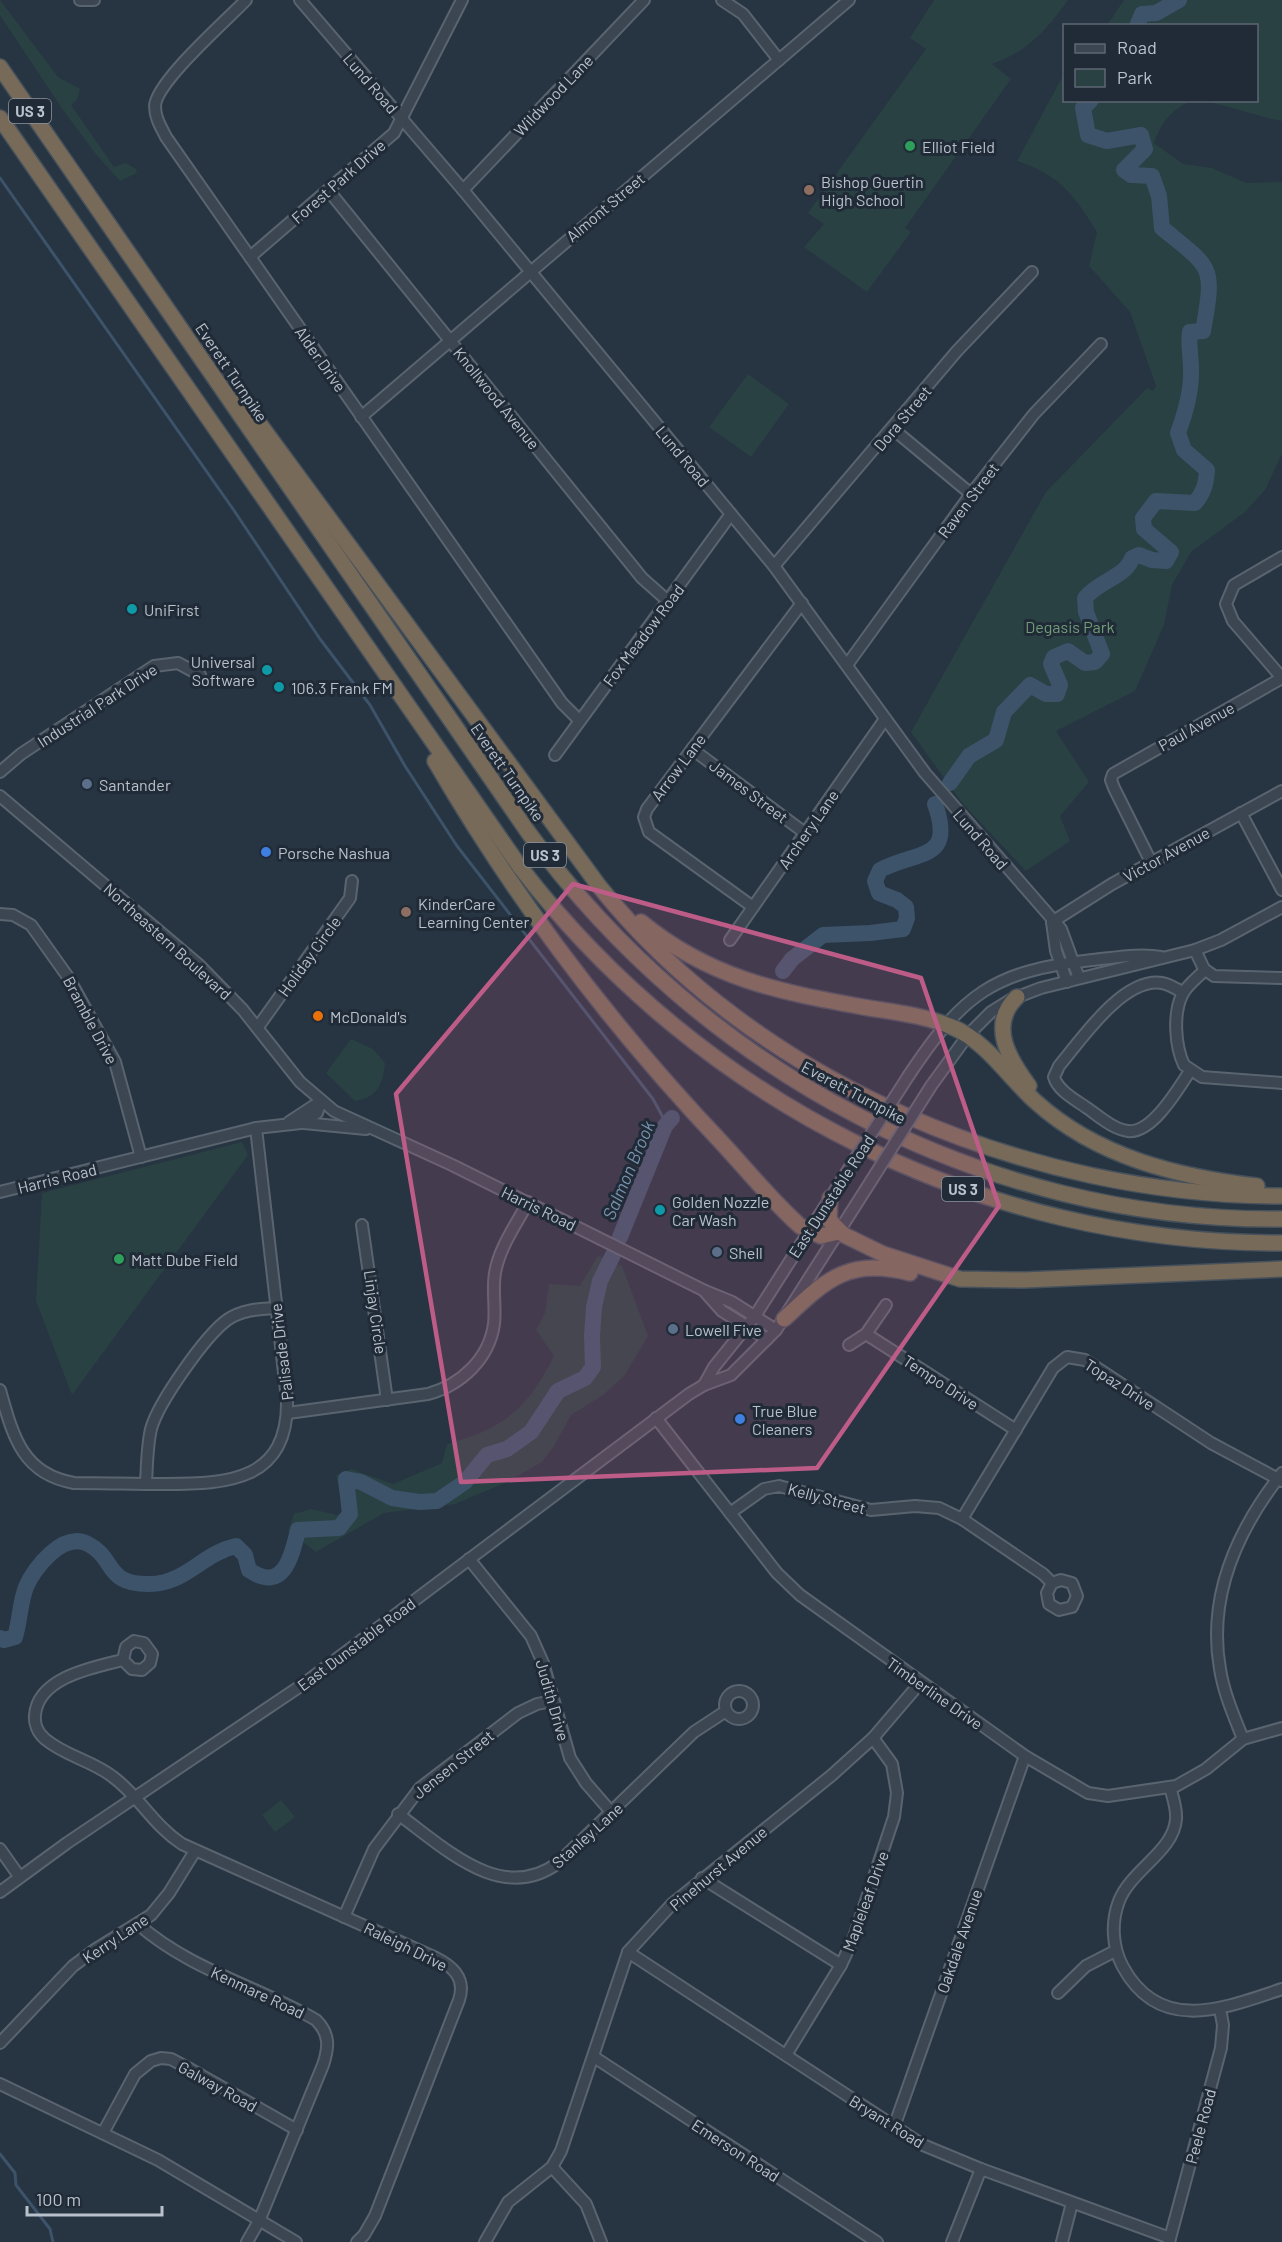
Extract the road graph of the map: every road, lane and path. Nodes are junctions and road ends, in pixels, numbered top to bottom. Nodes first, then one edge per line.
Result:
1 (80, 0) edge
2 (94, 0) edge
3 (246, 0) edge
4 (300, 0) edge
5 (462, 0) edge
6 (644, 0) edge
7 (722, 0) edge
8 (849, 0) edge
9 (779, 60) junction
10 (0, 67) edge
11 (0, 118) edge
12 (402, 119) junction
13 (60, 154) junction
14 (463, 190) junction
15 (328, 191) junction
16 (250, 257) junction
17 (530, 270) junction
18 (1032, 272) dead end
19 (451, 339) junction
20 (1101, 344) dead end
21 (361, 417) junction
22 (893, 429) junction
23 (971, 494) junction
24 (730, 514) junction
25 (1282, 557) edge
26 (774, 566) junction
27 (669, 602) junction
28 (802, 603) junction
29 (379, 665) junction
30 (847, 665) junction
31 (200, 675) dead end
32 (1282, 678) edge
33 (885, 719) junction
34 (579, 720) junction
35 (692, 749) junction
36 (555, 755) dead end
37 (0, 772) edge
38 (1282, 791) edge
39 (0, 796) edge
40 (1241, 813) junction
41 (805, 833) junction
42 (567, 844) junction
43 (1151, 862) junction
44 (352, 881) dead end
45 (1282, 890) edge
46 (753, 907) junction
47 (1282, 907) edge
48 (0, 914) edge
49 (1052, 922) junction
50 (730, 940) dead end
51 (1195, 950) junction
52 (1164, 958) junction
53 (1074, 962) junction
54 (1060, 965) junction
55 (1205, 970) junction
56 (1079, 978) junction
57 (1282, 978) edge
58 (1067, 982) junction
59 (1183, 993) junction
60 (1017, 997) junction
61 (944, 1024) junction
62 (258, 1027) junction
63 (968, 1035) junction
64 (1190, 1071) junction
65 (1282, 1083) edge
66 (321, 1101) junction
67 (289, 1122) junction
68 (301, 1123) junction
69 (256, 1128) junction
70 (371, 1129) junction
71 (1081, 1135) junction
72 (141, 1157) junction
73 (1282, 1189) edge
74 (0, 1192) edge
75 (1282, 1196) edge
76 (830, 1198) junction
77 (528, 1202) junction
78 (1282, 1219) edge
79 (362, 1225) dead end
80 (808, 1232) junction
81 (839, 1232) junction
82 (1282, 1243) edge
83 (1282, 1269) edge
84 (960, 1279) junction
85 (705, 1291) junction
86 (886, 1305) dead end
87 (275, 1308) junction
88 (755, 1316) junction
89 (780, 1324) junction
90 (747, 1326) junction
91 (866, 1334) junction
92 (767, 1339) junction
93 (849, 1345) dead end
94 (704, 1385) junction
95 (1, 1397) edge
96 (387, 1400) junction
97 (288, 1413) junction
98 (656, 1418) junction
99 (1016, 1430) junction
100 (1280, 1478) edge
101 (146, 1484) junction
102 (730, 1513) junction
103 (962, 1519) junction
104 (469, 1559) junction
105 (1052, 1583) dead end
106 (123, 1660) dead end
107 (920, 1683) junction
108 (552, 1701) junction
109 (726, 1712) dead end
110 (1282, 1728) edge
111 (873, 1738) junction
112 (1243, 1739) junction
113 (1025, 1756) junction
114 (1170, 1788) junction
115 (134, 1797) junction
116 (612, 1813) junction
117 (398, 1814) junction
118 (0, 1849) edge
119 (195, 1851) junction
120 (19, 1876) junction
121 (702, 1878) junction
122 (0, 1892) edge
123 (344, 1917) junction
124 (138, 1924) junction
125 (1115, 1951) junction
126 (628, 1952) junction
127 (841, 1965) junction
128 (1282, 1989) edge
129 (1058, 1993) dead end
130 (1220, 2009) junction
131 (0, 2043) edge
132 (786, 2055) junction
133 (594, 2057) junction
134 (0, 2084) edge
135 (894, 2127) junction
136 (297, 2130) junction
137 (103, 2133) junction
138 (552, 2167) junction
139 (981, 2169) junction
140 (1072, 2203) junction
141 (260, 2221) junction
142 (1170, 2240) edge
143 (247, 2242) edge
144 (296, 2242) edge
145 (357, 2242) edge
146 (485, 2242) edge
147 (601, 2242) edge
148 (877, 2242) edge
149 (952, 2242) edge
150 (1062, 2242) edge

1 - 2 street
3 - 16 street, Alder Drive
4 - 12 street, Lund Road
5 - 12 street, Forest Park Drive
6 - 14 street, Wildwood Lane
7 - 9 street
8 - 9 street, Almont Street
9 - 17 street, Almont Street
10 - 13 highway, Everett Turnpike / US 3
11 - 29 highway, US 3
12 - 14 street, Lund Road
12 - 15 street, Forest Park Drive
13 - 42 highway
13 - 78 highway, Everett Turnpike / US 3
14 - 17 street, Lund Road
15 - 16 street, Forest Park Drive
15 - 19 street, Knollwood Avenue
16 - 21 street, Alder Drive
17 - 19 street, Almont Street
17 - 24 street, Lund Road
18 - 22 street, Dora Street
19 - 21 street, Almont Street
19 - 27 street, Knollwood Avenue
20 - 23 street, Raven Street
21 - 34 street, Alder Drive
22 - 23 street
22 - 26 street, Dora Street
23 - 30 street, Raven Street
24 - 26 street, Lund Road
24 - 27 street, Fox Meadow Road
25 - 32 street
26 - 28 street, Lund Road
27 - 34 street, Fox Meadow Road
28 - 30 street, Lund Road
28 - 35 street, Arrow Lane
29 - 80 highway
29 - 82 highway, US 3
30 - 33 street, Lund Road
31 - 37 street, Industrial Park Drive
32 - 43 street, Paul Avenue
33 - 41 street, Archery Lane
33 - 49 street, Lund Road
34 - 36 street, Fox Meadow Road
35 - 41 street, James Street
35 - 46 street, Arrow Lane
38 - 40 street, Victor Avenue
39 - 62 street, Northeastern Boulevard
40 - 43 street, Victor Avenue
40 - 45 street
41 - 46 street, Archery Lane
42 - 61 highway
42 - 75 highway
43 - 49 street, Victor Avenue
44 - 62 street, Holiday Circle
46 - 50 street, Archery Lane
47 - 51 street, East Dunstable Road
48 - 72 street, Bramble Drive
49 - 53 street, Lund Road
49 - 54 street
51 - 52 street, East Dunstable Road
51 - 55 street
52 - 53 street, East Dunstable Road
52 - 56 street, East Dunstable Road
53 - 54 street, East Dunstable Road
53 - 56 street, Lund Road
54 - 58 street
54 - 61 street, East Dunstable Road
55 - 57 street
55 - 59 street
56 - 58 street, East Dunstable Road
58 - 60 street, East Dunstable Road
59 - 64 street
59 - 64 street
60 - 63 street, East Dunstable Road
60 - 71 highway
61 - 63 highway
61 - 76 street, East Dunstable Road, bridge
62 - 66 street, Northeastern Boulevard
63 - 71 highway
63 - 81 street, East Dunstable Road, bridge
64 - 65 street
66 - 67 street, Harris Road
66 - 68 street
66 - 70 street, Harris Road
67 - 68 street, Harris Road
67 - 69 street, Harris Road
68 - 70 street, Harris Road
69 - 72 street, Harris Road
69 - 87 street, Palisade Drive
70 - 77 street, Harris Road
71 - 73 highway
72 - 74 street, Harris Road
76 - 80 street, East Dunstable Road
76 - 81 highway
77 - 85 street, Harris Road
77 - 96 street
79 - 96 street, Linjay Circle
80 - 81 highway
80 - 88 street, East Dunstable Road
81 - 84 highway
81 - 89 street, East Dunstable Road
83 - 84 highway
84 - 89 highway
85 - 88 street, Harris Road
85 - 90 street, Harris Road
86 - 91 street
87 - 97 street, Palisade Drive
87 - 101 street
88 - 89 street, Harris Road
88 - 90 street, East Dunstable Road
89 - 92 street, East Dunstable Road
90 - 92 street, Harris Road
90 - 94 street, East Dunstable Road
91 - 93 street
91 - 99 street, Tempo Drive
92 - 94 street, East Dunstable Road
94 - 98 street, East Dunstable Road
95 - 101 street, Palisade Drive
96 - 97 street
97 - 101 street, Palisade Drive
98 - 102 street, Timberline Drive
98 - 104 street, East Dunstable Road
99 - 100 street, Topaz Drive
99 - 103 street, Topaz Drive
100 - 112 street
102 - 103 street, Kelly Street
102 - 107 street, Timberline Drive
103 - 105 street, Kelly Street
104 - 108 street, Judith Drive
104 - 115 street, East Dunstable Road
106 - 115 street, Raleigh Drive
107 - 111 street, Pinehurst Avenue
107 - 113 street, Timberline Drive
108 - 116 street, Judith Drive
108 - 117 street, Jensen Street
109 - 116 street, Stanley Lane
110 - 112 street, Timberline Drive
111 - 121 street, Pinehurst Avenue
111 - 127 street, Mapleleaf Drive
112 - 114 street, Timberline Drive
113 - 114 street, Timberline Drive
113 - 135 street, Oakdale Avenue
114 - 125 street
115 - 119 street, Raleigh Drive
115 - 120 street, East Dunstable Road
116 - 117 street, Stanley Lane
117 - 123 street, Jensen Street
118 - 120 street
119 - 123 street, Raleigh Drive
119 - 124 street, Kerry Lane
120 - 122 street, East Dunstable Road
121 - 126 street, Pinehurst Avenue
121 - 127 street
123 - 145 street, Raleigh Drive
124 - 131 street, Kerry Lane
124 - 136 street, Kenmare Road
125 - 129 street
125 - 130 street
126 - 132 street, Bryant Road
126 - 133 street, Pinehurst Avenue
127 - 132 street, Mapleleaf Drive
128 - 130 street
130 - 142 street, Peele Road
132 - 135 street, Bryant Road
133 - 138 street, Pinehurst Avenue
133 - 148 street, Emerson Road
134 - 137 street
135 - 139 street, Bryant Road
136 - 137 street, Galway Road
136 - 141 street, Kenmare Road
137 - 141 street
138 - 146 street, Pinehurst Avenue
138 - 147 street
139 - 140 street, Bryant Road
139 - 149 street
140 - 142 street, Bryant Road
140 - 150 street
141 - 143 street, Kenmare Road
141 - 144 street

